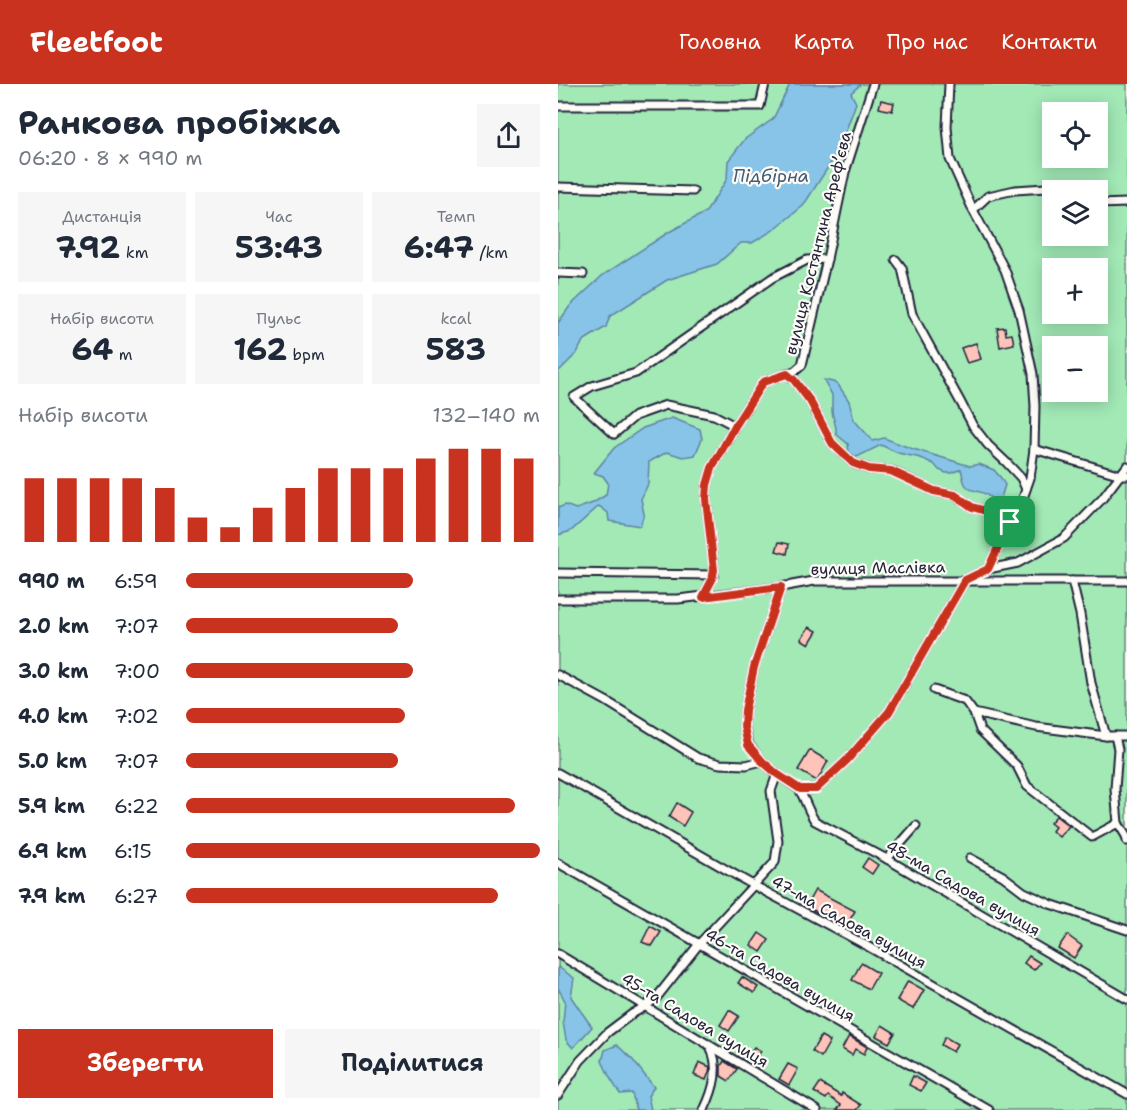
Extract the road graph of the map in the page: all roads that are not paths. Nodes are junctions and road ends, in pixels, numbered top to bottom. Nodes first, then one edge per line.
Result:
1 (765, 84) edge
2 (873, 84) edge
3 (949, 84) edge
4 (558, 106) edge
5 (558, 187) edge
6 (1042, 188) edge
7 (693, 191) dead end
8 (1127, 203) edge
9 (1108, 204) edge
10 (973, 210) junction
11 (827, 259) junction
12 (896, 260) dead end
13 (558, 273) edge
14 (583, 274) dead end
15 (787, 374) junction
16 (735, 426) junction
17 (1034, 449) junction
18 (1127, 466) edge
19 (1124, 475) edge
20 (1026, 489) junction
21 (1010, 522) junction
22 (988, 569) junction
23 (558, 573) edge
24 (714, 575) junction
25 (965, 580) junction
26 (1071, 581) junction
27 (1127, 581) edge
28 (781, 587) junction
29 (703, 597) junction
30 (558, 599) edge
31 (558, 675) edge
32 (934, 690) dead end
33 (974, 713) junction
34 (1106, 736) junction
35 (1116, 736) junction
36 (1127, 736) edge
37 (762, 761) junction
38 (558, 773) edge
39 (777, 774) junction
40 (800, 789) junction
41 (1118, 823) junction
42 (916, 826) dead end
43 (1127, 842) edge
44 (970, 858) dead end
45 (887, 859) junction
46 (558, 863) edge
47 (753, 885) junction
48 (1127, 930) edge
49 (699, 944) junction
50 (558, 954) edge
51 (1127, 999) edge
52 (646, 1006) junction
53 (709, 1044) junction
54 (1127, 1094) edge
55 (558, 1095) edge
56 (704, 1110) edge
57 (817, 1110) edge
58 (989, 1110) edge

1 - 4 street
2 - 11 street, вулиця Костянтина Арефʼєва
3 - 10 street
5 - 7 street
6 - 10 street
8 - 9 street
10 - 17 street
11 - 15 street, вулиця Костянтина Арефʼєва
11 - 16 street
12 - 20 street
13 - 14 street
15 - 16 street
15 - 21 street
16 - 24 street
17 - 19 street
17 - 20 street
18 - 19 street
19 - 22 street
20 - 21 street
21 - 22 street
22 - 25 street
23 - 24 street
24 - 29 street
25 - 26 street, вулиця Маслівка
25 - 28 street, вулиця Маслівка
25 - 40 street
26 - 27 street, вулиця Маслівка
26 - 34 street
28 - 29 street, вулиця Маслівка
28 - 37 street
29 - 30 street, вулиця Маслівка
31 - 37 street
32 - 33 street
33 - 34 street
33 - 41 street
34 - 35 street
35 - 36 street
35 - 41 street
37 - 39 street
38 - 47 street, 47-ма Садова вулиця
39 - 40 street
39 - 47 street
40 - 45 street, 48-ма Садова вулиця
41 - 43 street
42 - 45 street
44 - 48 street
45 - 51 street, 48-ма Садова вулиця
46 - 49 street, 46-та Садова вулиця
47 - 49 street
47 - 54 street, 47-ма Садова вулиця
49 - 52 street
49 - 58 street, 46-та Садова вулиця
50 - 52 street, 45-та Садова вулиця
52 - 53 street, 45-та Садова вулиця
52 - 55 street
53 - 56 street
53 - 57 street, 45-та Садова вулиця

